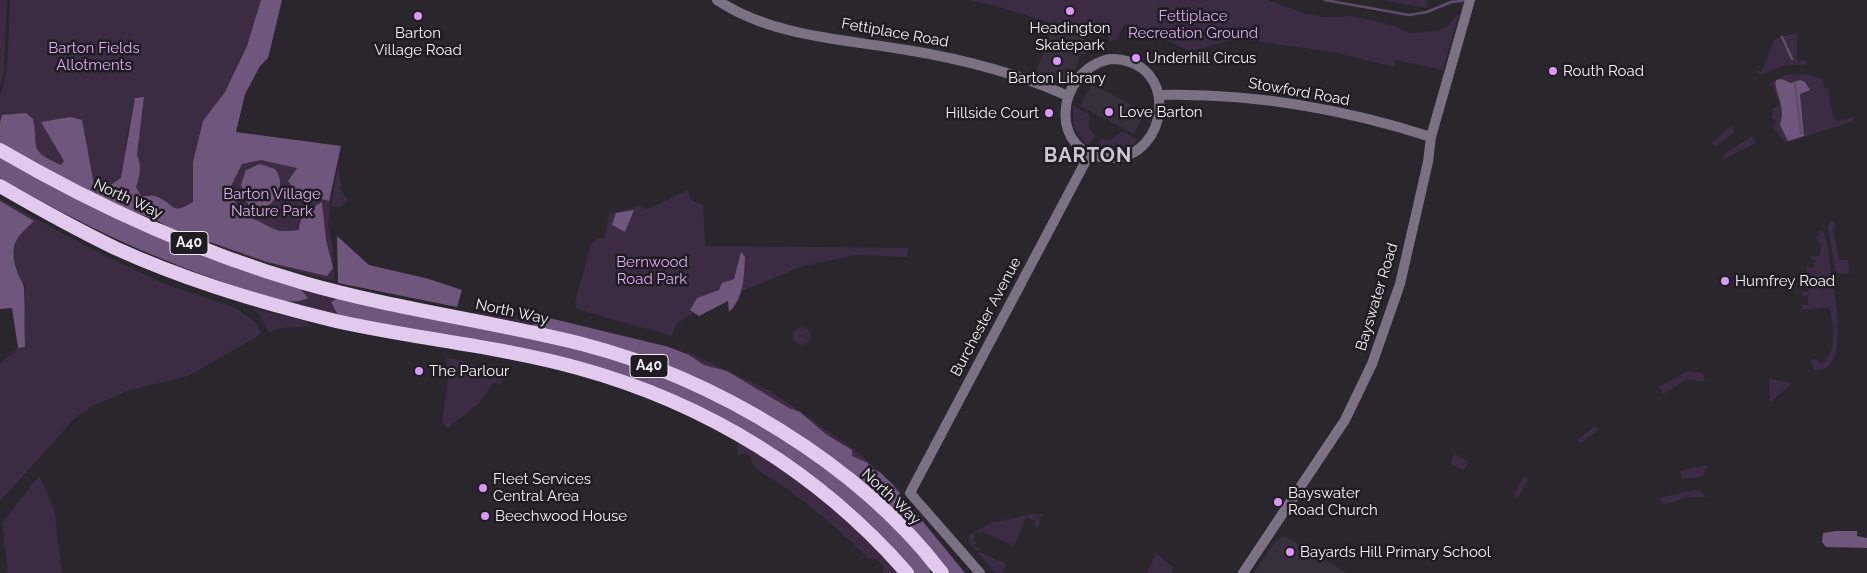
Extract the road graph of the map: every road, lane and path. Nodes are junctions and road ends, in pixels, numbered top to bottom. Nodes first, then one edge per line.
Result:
1 (718, 0) edge
2 (1470, 0) edge
3 (1159, 95) junction
4 (1068, 96) junction
5 (1431, 138) junction
6 (0, 150) edge
7 (1089, 155) junction
8 (0, 186) edge
9 (910, 493) joint
10 (907, 573) edge
11 (942, 573) edge
12 (980, 573) edge
13 (1242, 573) edge

1 - 4 street, Fettiplace Road
2 - 5 street, Bayswater Road
3 - 4 street
3 - 5 street, Stowford Road
3 - 7 street
4 - 7 street
5 - 13 street, Bayswater Road
6 - 11 highway, North Way / A40
7 - 9 street, Burchester Avenue
8 - 10 highway, A40
9 - 12 street, North Way

